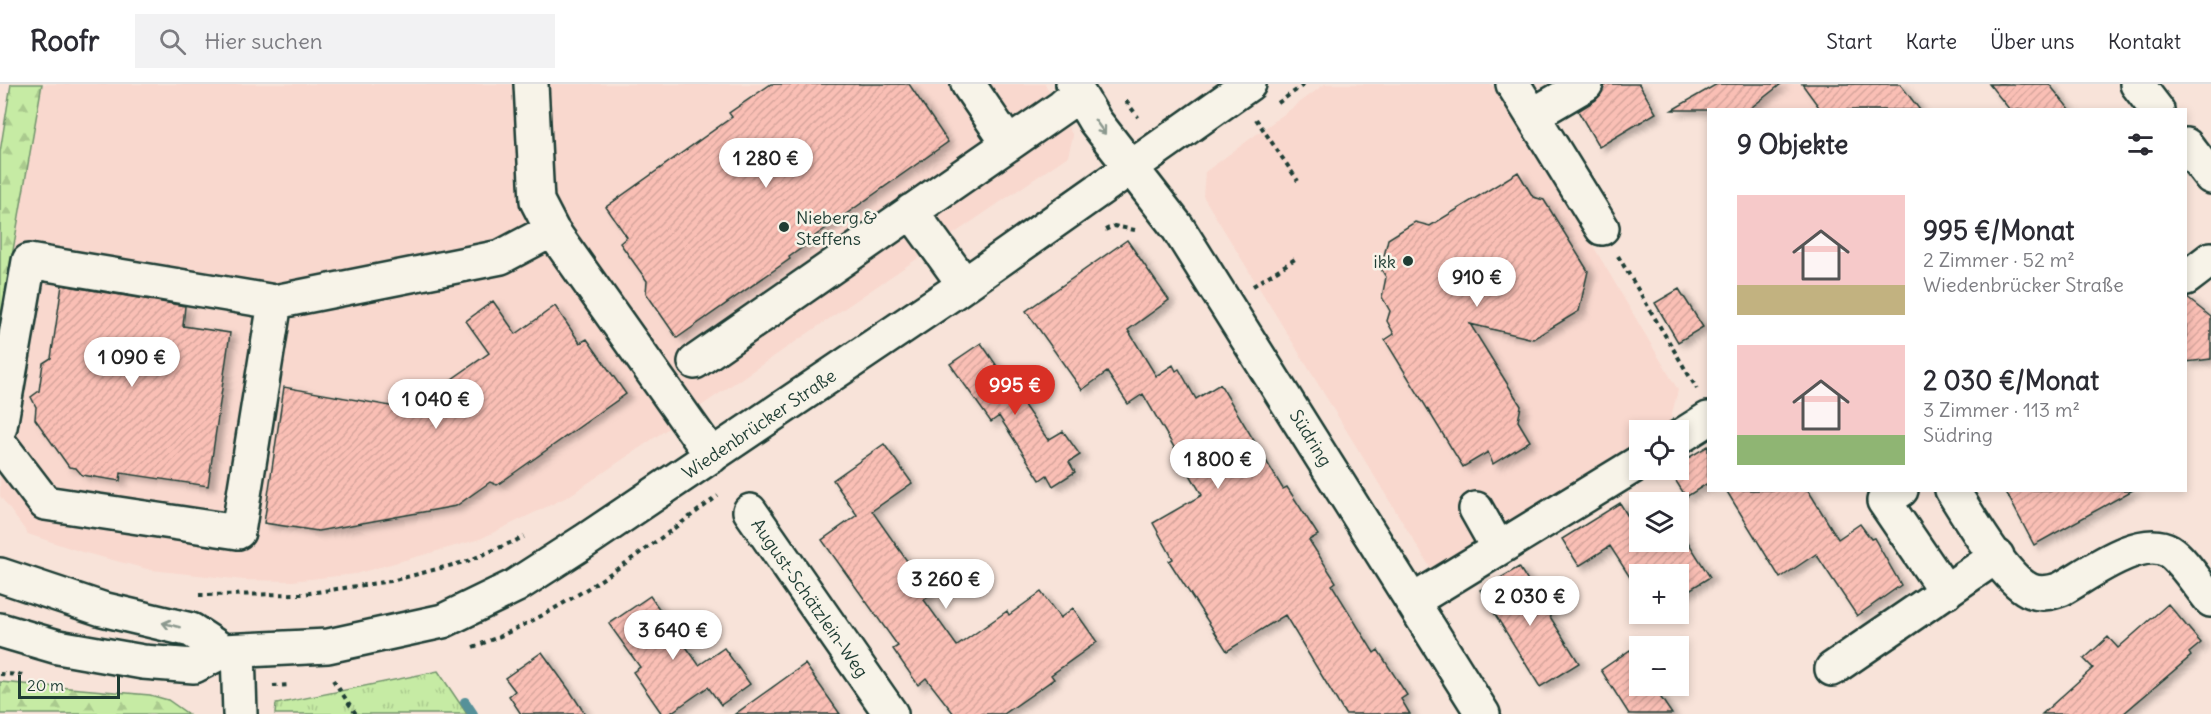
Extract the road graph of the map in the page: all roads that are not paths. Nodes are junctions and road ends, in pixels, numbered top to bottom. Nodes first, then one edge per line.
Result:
1 (531, 84) edge
2 (968, 84) edge
3 (1249, 84) edge
4 (1513, 84) edge
5 (1586, 84) edge
6 (2137, 84) edge
7 (1075, 89) edge
8 (2155, 108) edge
9 (1533, 116) junction
10 (1008, 143) junction
11 (2187, 146) edge
12 (1131, 168) junction
13 (2211, 177) edge
14 (911, 211) junction
15 (1602, 228) road end
16 (552, 230) junction
17 (2211, 259) edge
18 (2187, 277) edge
19 (964, 284) junction
20 (275, 302) junction
21 (695, 362) dead end
22 (1706, 409) edge
23 (0, 427) edge
24 (1689, 427) edge
25 (0, 444) edge
26 (712, 456) junction
27 (1629, 469) edge
28 (1898, 492) edge
29 (1953, 492) edge
30 (1476, 510) dead end
31 (750, 511) dead end
32 (1498, 548) junction
33 (1997, 556) junction
34 (0, 575) edge
35 (1946, 592) junction
36 (2211, 600) edge
37 (1413, 601) junction
38 (0, 630) edge
39 (58, 647) junction
40 (0, 648) edge
41 (231, 651) junction
42 (1832, 669) dead end
43 (240, 714) edge
44 (891, 714) edge
45 (1483, 714) edge

1 - 16 street
2 - 10 street
3 - 12 street, Wiedenbrücker Straße
4 - 9 street
5 - 9 street
6 - 8 street
7 - 10 street
7 -> 12 street, Südring
9 - 15 street
10 - 14 street
11 - 13 street
12 - 19 street, Wiedenbrücker Straße
12 - 37 street, Südring
14 - 19 street
14 - 21 street
16 - 20 street
16 - 26 street
17 - 18 street
19 - 26 street, Wiedenbrücker Straße
20 - 23 street
20 - 25 street
22 - 24 street
26 - 41 street, Wiedenbrücker Straße
27 - 32 street
28 - 35 street
29 - 33 street
30 - 32 street
31 - 44 street, August-Schätzlein-Weg
32 - 37 street
33 - 35 street
33 - 36 street
41 -> 34 street
35 - 42 street
37 - 45 street, Südring
38 - 39 street, Wiedenbrücker Straße
39 - 40 street
39 - 41 street, Wiedenbrücker Straße
41 - 43 street

